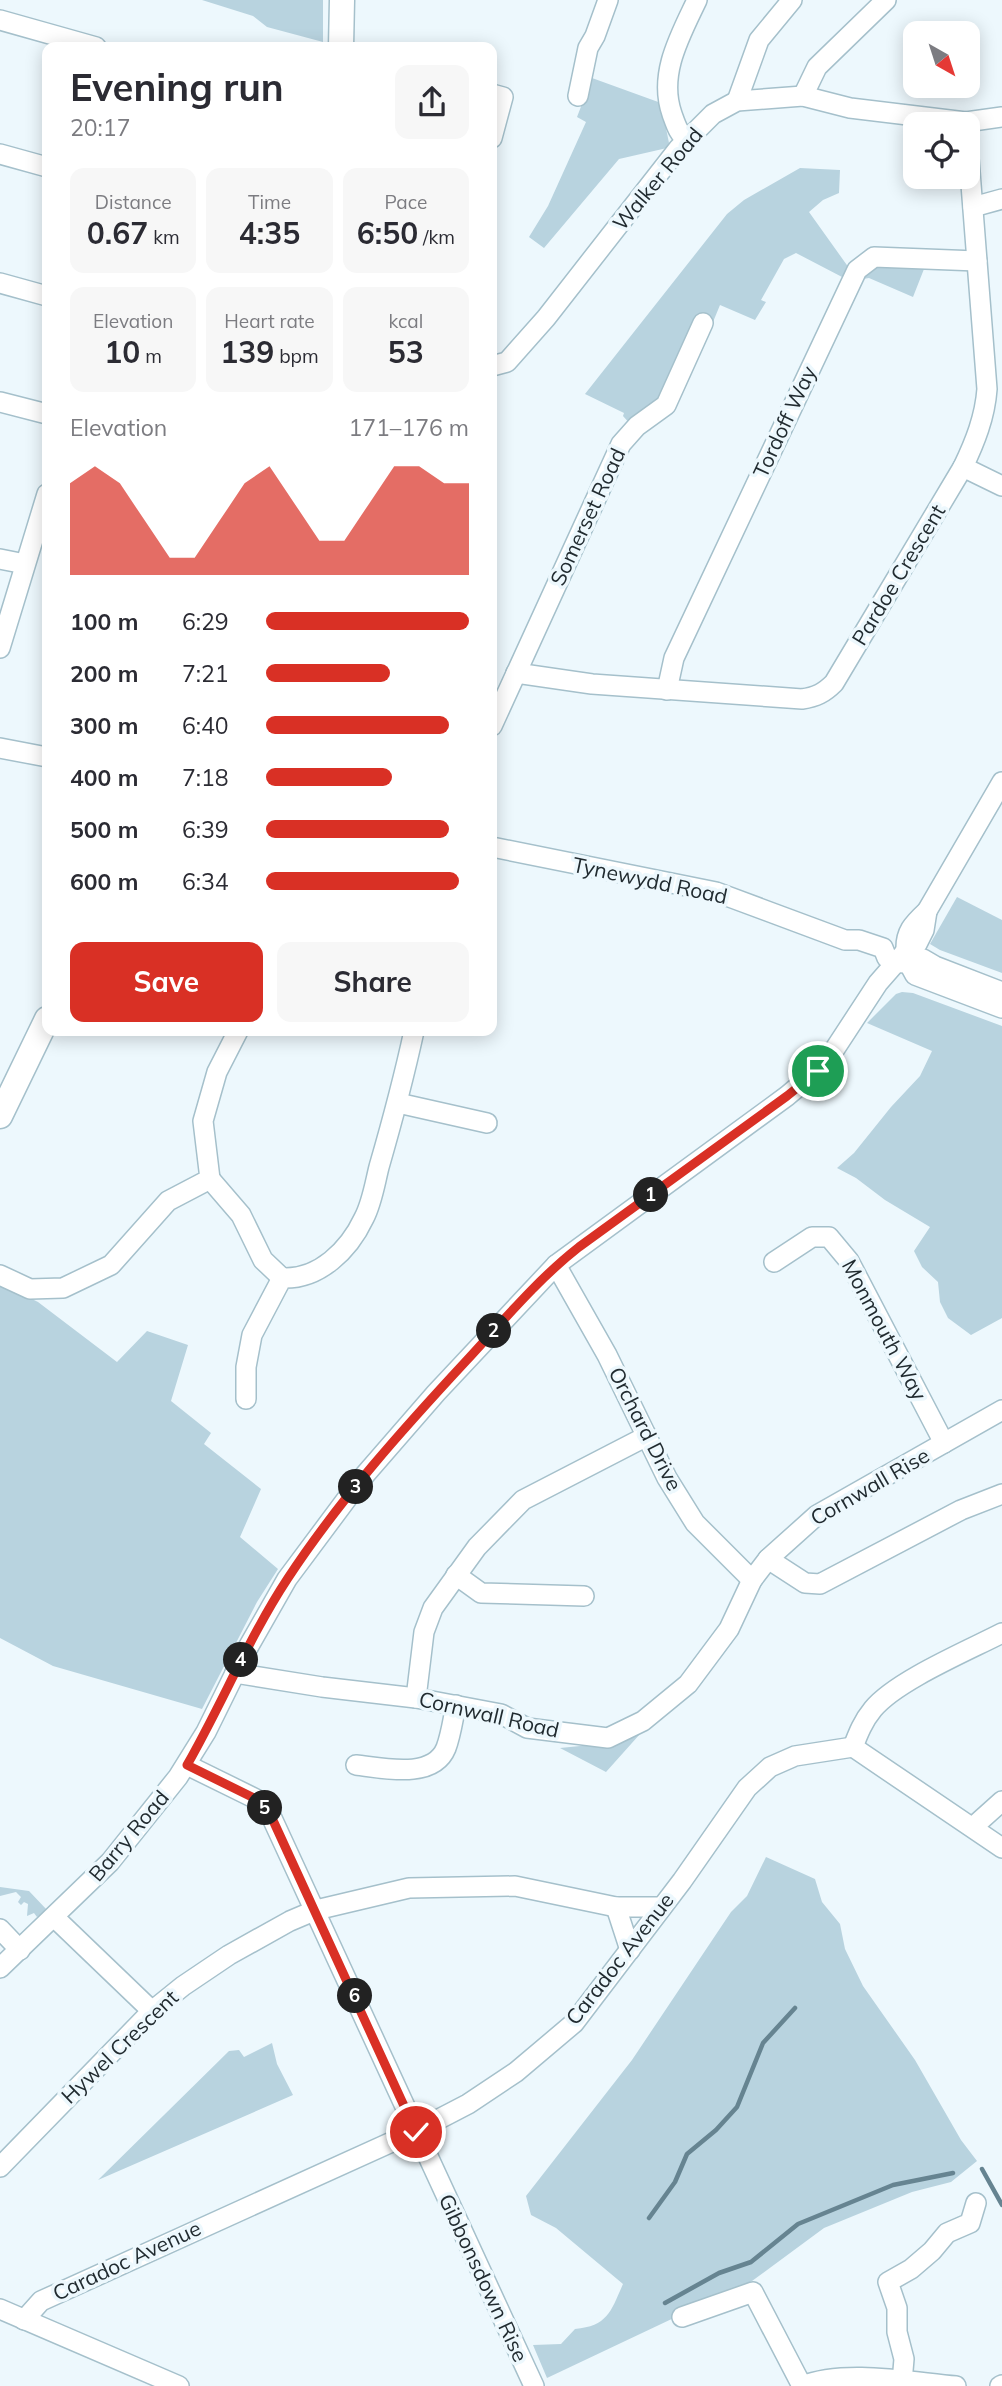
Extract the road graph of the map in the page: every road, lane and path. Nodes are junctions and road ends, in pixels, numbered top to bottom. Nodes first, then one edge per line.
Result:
1 (342, 0) edge
2 (608, 0) edge
3 (697, 0) edge
4 (792, 0) edge
5 (886, 0) edge
6 (0, 20) edge
7 (78, 42) edge
8 (341, 42) edge
9 (497, 95) edge
10 (578, 96) dead end
11 (803, 96) junction
12 (737, 101) junction
13 (903, 115) edge
14 (1002, 117) edge
15 (497, 119) edge
16 (980, 121) edge
17 (688, 141) junction
18 (0, 154) edge
19 (42, 166) edge
20 (972, 189) edge
21 (1002, 200) edge
22 (973, 207) junction
23 (977, 261) junction
24 (0, 283) edge
25 (42, 295) edge
26 (703, 323) dead end
27 (497, 365) edge
28 (0, 402) edge
29 (42, 413) edge
30 (963, 467) junction
31 (1002, 486) edge
32 (42, 524) edge
33 (0, 559) edge
34 (25, 564) junction
35 (0, 648) edge
36 (516, 673) junction
37 (667, 690) junction
38 (497, 715) edge
39 (0, 748) edge
40 (42, 756) edge
41 (1002, 782) edge
42 (497, 848) edge
43 (900, 959) junction
44 (1002, 992) edge
45 (1002, 1008) edge
46 (42, 1029) edge
47 (235, 1036) edge
48 (413, 1036) edge
49 (398, 1103) junction
50 (0, 1116) edge
51 (487, 1124) dead end
52 (210, 1179) junction
53 (774, 1262) dead end
54 (556, 1265) junction
55 (0, 1275) edge
56 (282, 1278) junction
57 (246, 1399) dead end
58 (1002, 1410) edge
59 (648, 1436) junction
60 (944, 1443) junction
61 (1002, 1494) edge
62 (768, 1559) junction
63 (456, 1575) junction
64 (752, 1580) junction
65 (584, 1596) dead end
66 (1002, 1633) edge
67 (235, 1673) junction
68 (416, 1698) junction
69 (456, 1705) junction
70 (853, 1748) junction
71 (187, 1765) junction
72 (356, 1765) dead end
73 (1002, 1801) edge
74 (973, 1827) junction
75 (1002, 1848) edge
76 (616, 1907) junction
77 (660, 1907) junction
78 (316, 1910) junction
79 (54, 1917) junction
80 (0, 1929) edge
81 (20, 1950) junction
82 (630, 1950) junction
83 (0, 1968) edge
84 (152, 2011) junction
85 (416, 2132) junction
86 (0, 2167) edge
87 (976, 2203) dead end
88 (1, 2313) edge
89 (682, 2317) dead end
90 (24, 2320) junction
91 (902, 2382) junction
92 (179, 2386) edge
93 (534, 2386) edge
94 (802, 2386) edge
95 (956, 2386) edge

1 - 8 main road
2 - 10 street
3 - 17 street
4 - 12 street
5 - 11 street
6 - 7 street
9 - 15 street
11 - 12 street, Walker Road
11 - 13 street, Walker Road
12 - 17 street, Walker Road
14 - 16 street, Walker Road
17 - 27 street, Walker Road
18 - 19 street
20 - 22 street, Pardoe Crescent
21 - 22 street
22 - 23 street, Pardoe Crescent
23 - 30 street, Pardoe Crescent
23 - 37 street, Tordoff Way
24 - 25 street
26 - 36 street, Somerset Road
28 - 29 street
30 - 31 street
30 - 37 street, Pardoe Crescent
32 - 34 street
33 - 34 street
34 - 35 street
36 - 37 street, Pardoe Crescent
36 - 38 street, Somerset Road
39 - 40 street
41 - 43 street, Barry Road
42 - 43 street, Tynewydd Road
43 - 44 street
43 - 45 street
43 - 54 street, Barry Road
46 - 50 main road
47 - 52 street
48 - 49 street
49 - 51 street
49 - 56 street
52 - 55 street
52 - 56 street
53 - 60 street, Monmouth Way
54 - 59 street, Orchard Drive
54 - 67 street, Barry Road
56 - 57 street
58 - 60 street, Cornwall Rise
59 - 63 street
59 - 64 street, Orchard Drive
60 - 62 street, Cornwall Rise
61 - 62 street
62 - 64 street, Cornwall Rise
63 - 65 street
63 - 68 street
64 - 69 street, Cornwall Road
66 - 70 street
67 - 68 street, Cornwall Road
67 - 71 street, Barry Road
68 - 69 street, Cornwall Road
69 - 72 street
70 - 74 street
70 - 77 street, Caradoc Avenue
71 - 78 street, Gibbonsdown Rise
71 - 79 street, Barry Road
73 - 74 street
74 - 75 street
76 - 77 street, Hywel Crescent
76 - 78 street, Hywel Crescent
76 - 82 street
77 - 82 street, Caradoc Avenue
78 - 84 street, Hywel Crescent
78 - 85 street, Gibbonsdown Rise
79 - 81 street, Barry Road
79 - 84 street
80 - 81 street
81 - 83 street, Barry Road
82 - 85 street, Caradoc Avenue
84 - 86 street, Hywel Crescent
85 - 90 street, Caradoc Avenue
85 - 93 street, Gibbonsdown Rise
87 - 91 street
88 - 90 street
89 - 94 street
90 - 92 street
91 - 94 street
91 - 95 street

